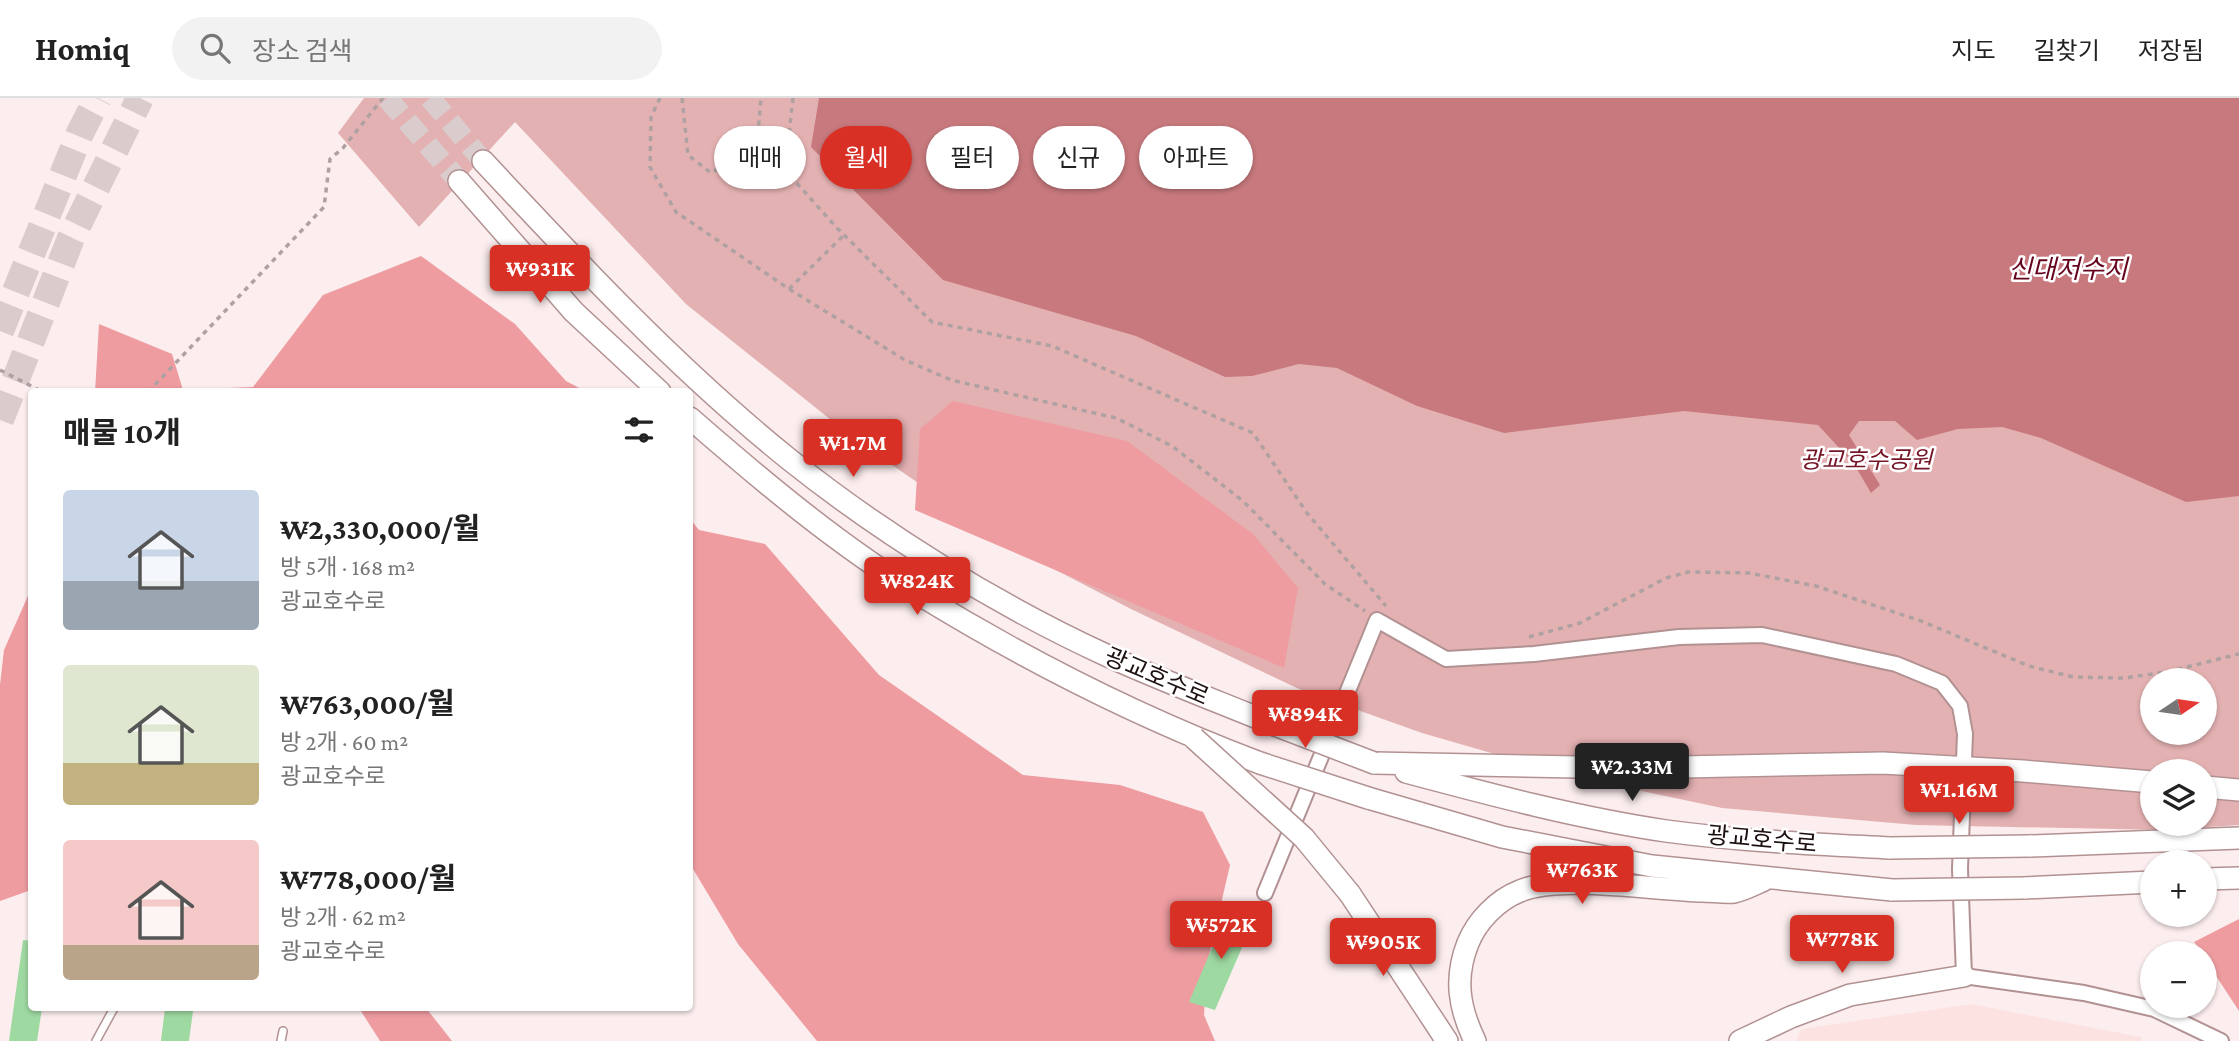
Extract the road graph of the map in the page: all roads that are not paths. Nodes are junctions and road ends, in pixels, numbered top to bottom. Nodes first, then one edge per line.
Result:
1 (483, 161) tunnel mouth
2 (459, 181) tunnel mouth
3 (656, 388) edge
4 (693, 421) edge
5 (1194, 738) junction
6 (1374, 763) junction
7 (1963, 767) junction
8 (2140, 781) edge
9 (2217, 788) edge
10 (2239, 790) edge
11 (2239, 838) edge
12 (1769, 878) junction
13 (2239, 878) edge
14 (2217, 879) edge
15 (2140, 883) edge
16 (1265, 893) dead end
17 (1964, 976) junction
18 (112, 1011) edge
19 (283, 1031) dead end
20 (96, 1041) edge
21 (281, 1041) edge
22 (1447, 1041) edge
23 (1475, 1041) edge
24 (1741, 1041) edge
25 (2221, 1041) edge

1 - 6 main road, 광교호수로, bridge
2 - 3 main road
4 - 5 main road, 광교호수로
5 - 12 main road, 광교호수로, bridge
5 - 22 main road, bridge
6 - 7 main road
6 - 11 main road, 광교호수로, bridge
7 - 8 main road
7 - 16 street
7 - 17 street
9 - 10 main road
12 - 15 main road, 광교호수로, bridge
12 - 23 main road
13 - 14 main road
17 - 24 main road
17 - 25 street
18 - 20 lane
19 - 21 lane

